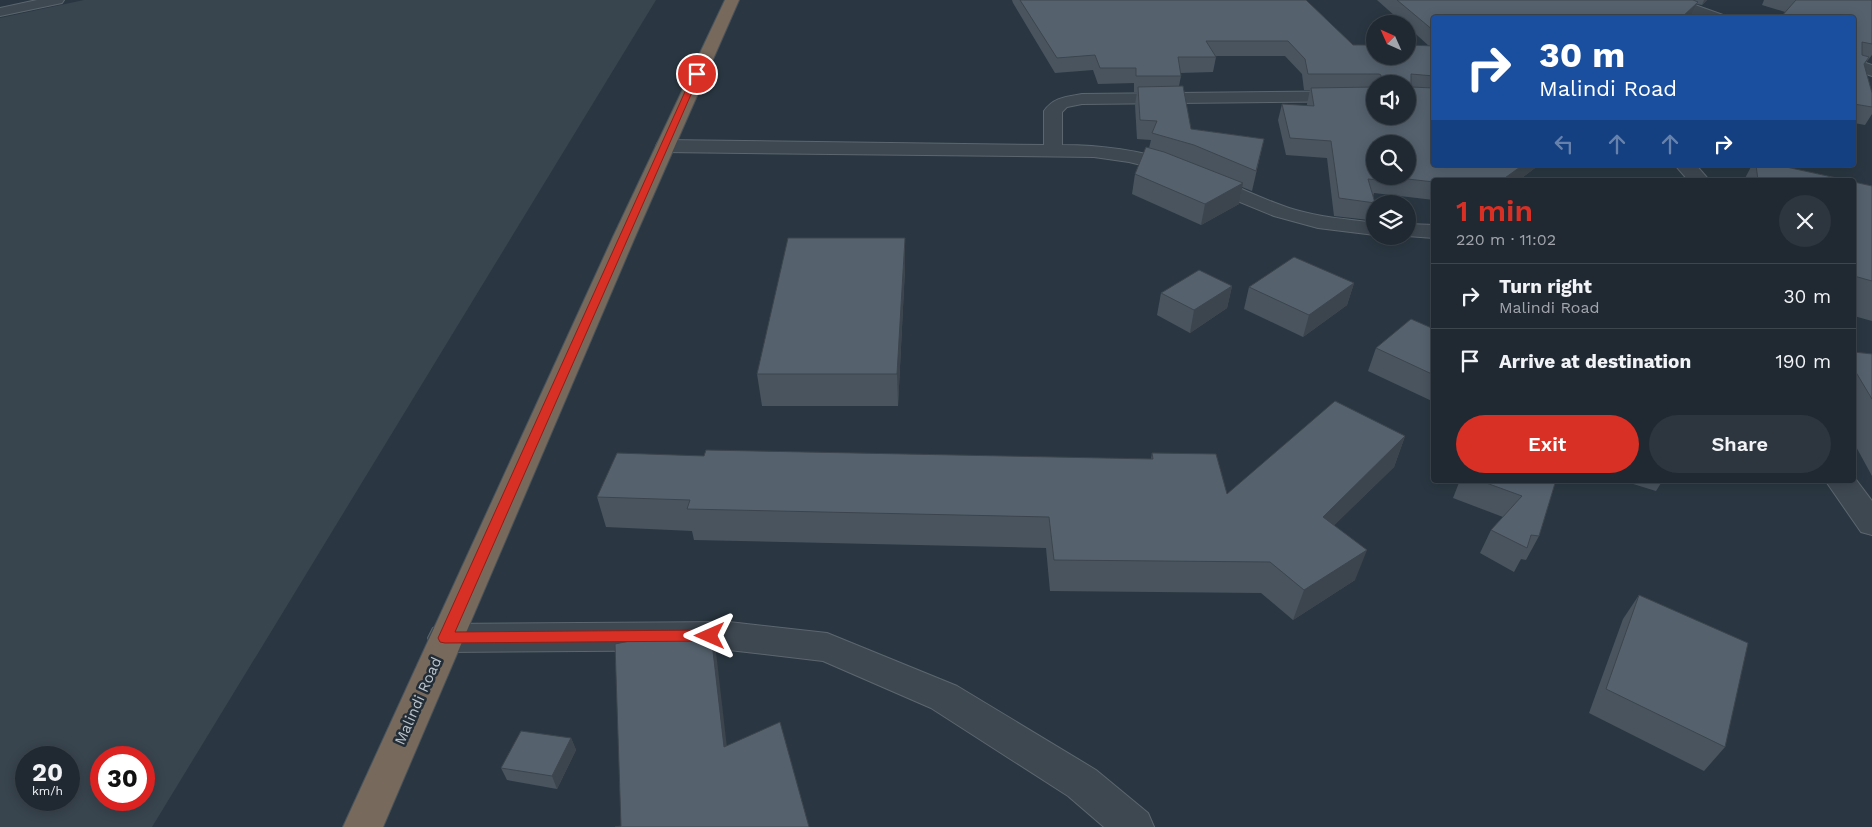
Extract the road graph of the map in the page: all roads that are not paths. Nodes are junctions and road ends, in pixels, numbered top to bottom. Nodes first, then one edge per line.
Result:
1 (57, 0) edge
2 (732, 0) edge
3 (1667, 0) edge
4 (0, 12) edge
5 (1709, 15) edge
6 (1856, 65) edge
7 (1872, 70) edge
8 (1366, 96) edge
9 (666, 146) junction
10 (1053, 149) junction
11 (1687, 167) edge
12 (1697, 178) edge
13 (1366, 228) edge
14 (1416, 231) edge
15 (1431, 232) edge
16 (1842, 483) edge
17 (1872, 524) edge
18 (445, 638) junction
19 (363, 827) edge
20 (1134, 827) edge

1 - 4 street
2 - 9 highway, Malindi Road
3 - 5 street
6 - 7 street
8 - 10 street
9 - 10 street
9 - 18 highway, Malindi Road
10 - 13 street
11 - 12 street
14 - 15 street
16 - 17 street
18 - 19 highway, Malindi Road
18 - 20 street

